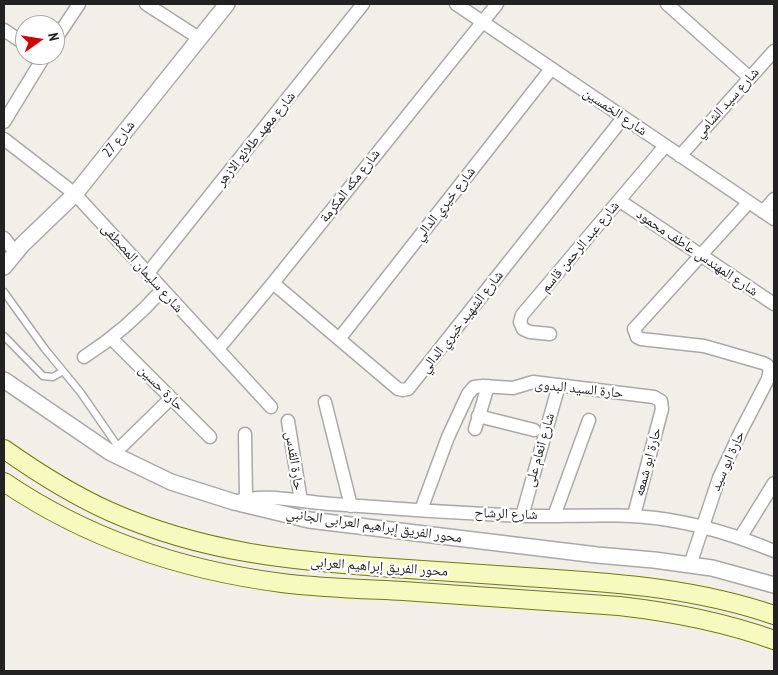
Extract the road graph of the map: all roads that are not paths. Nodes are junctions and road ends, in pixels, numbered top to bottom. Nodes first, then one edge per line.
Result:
1 (79, 4) edge
2 (146, 4) edge
3 (227, 4) edge
4 (364, 4) edge
5 (456, 4) edge
6 (496, 4) edge
7 (667, 4) edge
8 (481, 22) junction
9 (65, 25) edge
10 (4, 30) edge
11 (15, 37) edge
12 (199, 38) junction
13 (774, 51) edge
14 (39, 65) edge
15 (551, 69) junction
16 (750, 78) junction
17 (623, 118) junction
18 (4, 122) edge
19 (4, 139) edge
20 (665, 146) junction
21 (680, 156) junction
22 (75, 194) junction
23 (774, 199) edge
24 (620, 201) junction
25 (749, 202) junction
26 (763, 212) junction
27 (774, 220) edge
28 (4, 238) edge
29 (15, 252) junction
30 (701, 256) junction
31 (4, 267) edge
32 (148, 273) junction
33 (273, 284) junction
34 (162, 290) junction
35 (4, 292) edge
36 (774, 304) edge
37 (550, 334) dead end
38 (4, 336) edge
39 (112, 339) junction
40 (339, 339) junction
41 (218, 349) junction
42 (84, 357) dead end
43 (63, 371) junction
44 (4, 380) edge
45 (558, 385) junction
46 (488, 386) junction
47 (171, 398) junction
48 (325, 402) dead end
49 (271, 407) dead end
50 (662, 409) joint
51 (589, 420) dead end
52 (288, 421) dead end
53 (534, 430) dead end
54 (245, 434) dead end
55 (210, 437) dead end
56 (4, 450) edge
57 (115, 450) junction
58 (4, 482) edge
59 (774, 483) edge
60 (240, 500) junction
61 (301, 501) junction
62 (351, 506) junction
63 (420, 510) junction
64 (522, 516) junction
65 (554, 516) junction
66 (634, 516) junction
67 (703, 526) junction
68 (740, 538) junction
69 (774, 550) edge
70 (690, 565) junction
71 (774, 585) edge
72 (774, 615) edge
73 (774, 640) edge

1 - 9 street
2 - 12 street
3 - 12 street, شارع 27
4 - 32 street, شارع معهد طلائع الازهر
5 - 8 street, شارع الخمسين
6 - 8 street, شارع مكه المكرمة
7 - 16 street
8 - 15 street, شارع الخمسين
8 - 33 street, شارع مكه المكرمة
10 - 11 street
12 - 22 street, شارع 27
13 - 16 street, شارع سيد الشامي
14 - 18 street
15 - 17 street, شارع الخمسين
15 - 40 street, شارع خيري الدالي
16 - 21 street, شارع سيد الشامي
17 - 20 street, شارع الخمسين
17 - 40 street, شارع الشهيد خيري الدالي
19 - 22 street, شارع سليمان المصطفى
20 - 21 street, شارع الخمسين
20 - 24 street, شارع عبد الرحمن قاسم
21 - 25 street, شارع الخمسين
22 - 29 street, شارع 27
22 - 32 street, شارع سليمان المصطفى
23 - 26 street
24 - 30 street, شارع المهندس عاطف محمود
24 - 37 street, شارع عبد الرحمن قاسم
25 - 26 street, شارع الخمسين
25 - 30 street
26 - 27 street, شارع الخمسين
28 - 29 street
29 - 31 street, شارع 27
30 - 36 street, شارع المهندس عاطف محمود
30 - 67 street, حارة ابو سيد
32 - 34 street, شارع سليمان المصطفى
33 - 40 street, شارع الشهيد خيري الدالي
33 - 41 street, شارع مكه المكرمة
34 - 39 street
34 - 41 street, شارع سليمان المصطفى
35 - 43 lane
38 - 43 lane
39 - 42 street
39 - 47 street, حارة حسين
41 - 49 street, شارع سليمان المصطفى
43 - 57 lane
44 - 57 street, محور الفريق إبراهيم العرابى الجانبي
45 - 46 street, حارة السيد البدوى
45 - 50 street, حارة السيد البدوى
45 - 64 street, شارع انعام على
46 - 53 street
46 - 63 street
47 - 55 street, حارة حسين
47 - 57 street
48 - 62 street
50 - 66 street, حارة ابو شمعه
51 - 65 street
52 - 61 street, حارة القدس
54 - 60 street
56 - 72 main road, محور الفريق إبراهيم العرابى
57 - 60 street, محور الفريق إبراهيم العرابى الجانبي
58 - 73 main road, محور الفريق إبراهيم العرابى
59 - 68 street
60 - 61 street, شارع الرشاح
60 - 70 street, محور الفريق إبراهيم العرابى الجانبي
61 - 62 street, شارع الرشاح
62 - 63 street, شارع الرشاح
63 - 64 street, شارع الرشاح
64 - 65 street, شارع الرشاح
65 - 66 street, شارع الرشاح
66 - 67 street, شارع الرشاح
67 - 68 street, شارع الرشاح
67 - 70 street, حارة ابو سيد
68 - 69 street, شارع الرشاح
70 - 71 street, محور الفريق إبراهيم العرابى الجانبي

